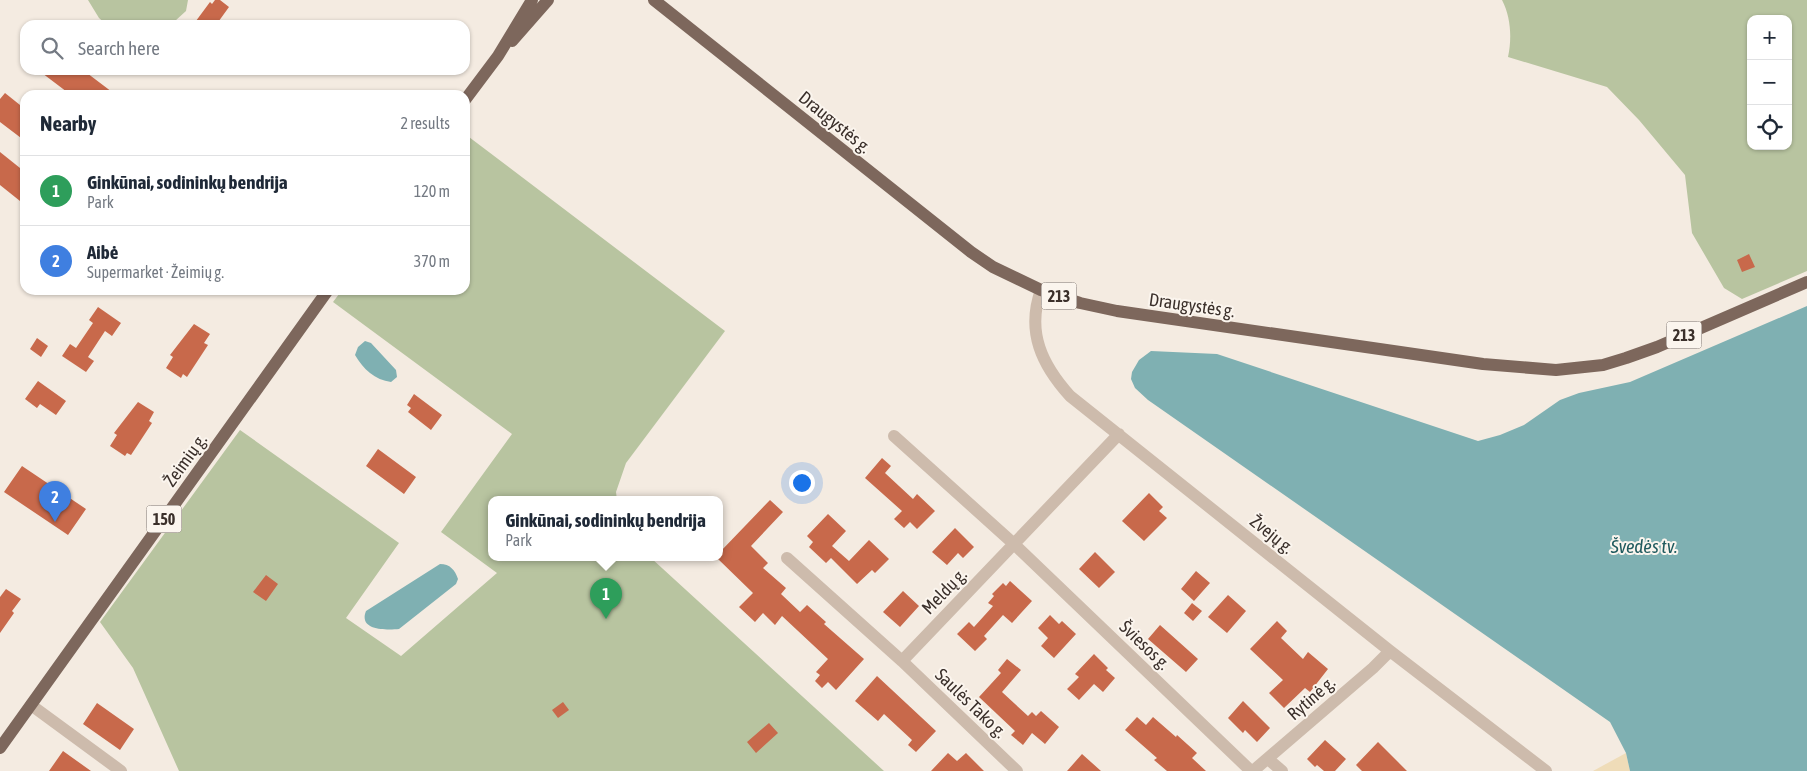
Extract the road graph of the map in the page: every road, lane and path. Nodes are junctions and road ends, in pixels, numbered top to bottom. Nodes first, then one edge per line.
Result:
1 (532, 0) edge
2 (548, 0) edge
3 (654, 0) edge
4 (498, 56) junction
5 (470, 93) edge
6 (1807, 282) edge
7 (1041, 290) junction
8 (324, 295) edge
9 (1119, 434) junction
10 (894, 436) dead end
11 (1014, 544) junction
12 (788, 558) dead end
13 (1390, 651) junction
14 (902, 661) junction
15 (31, 704) junction
16 (0, 748) edge
17 (1268, 758) junction
18 (121, 771) edge
19 (1017, 771) edge
20 (1252, 771) edge
21 (1282, 771) edge
22 (1546, 771) edge

1 - 4 main road
2 - 4 main road
3 - 7 main road, Draugystės g. / 213
4 - 5 main road
6 - 7 main road, Draugystės g. / 213
7 - 9 street, Žvejų g.
8 - 15 main road, Žeimių g. / 150
9 - 11 street, Meldų g.
9 - 13 street, Žvejų g.
10 - 11 street, Šviesos g.
11 - 14 street, Meldų g.
11 - 20 street, Šviesos g.
12 - 14 street
13 - 17 street, Rytinė g.
13 - 22 street, Žvejų g.
14 - 19 street, Saulės Tako g.
15 - 16 main road, Žeimių g. / 150
15 - 18 street
17 - 20 street, Rytinė g.
17 - 21 street

